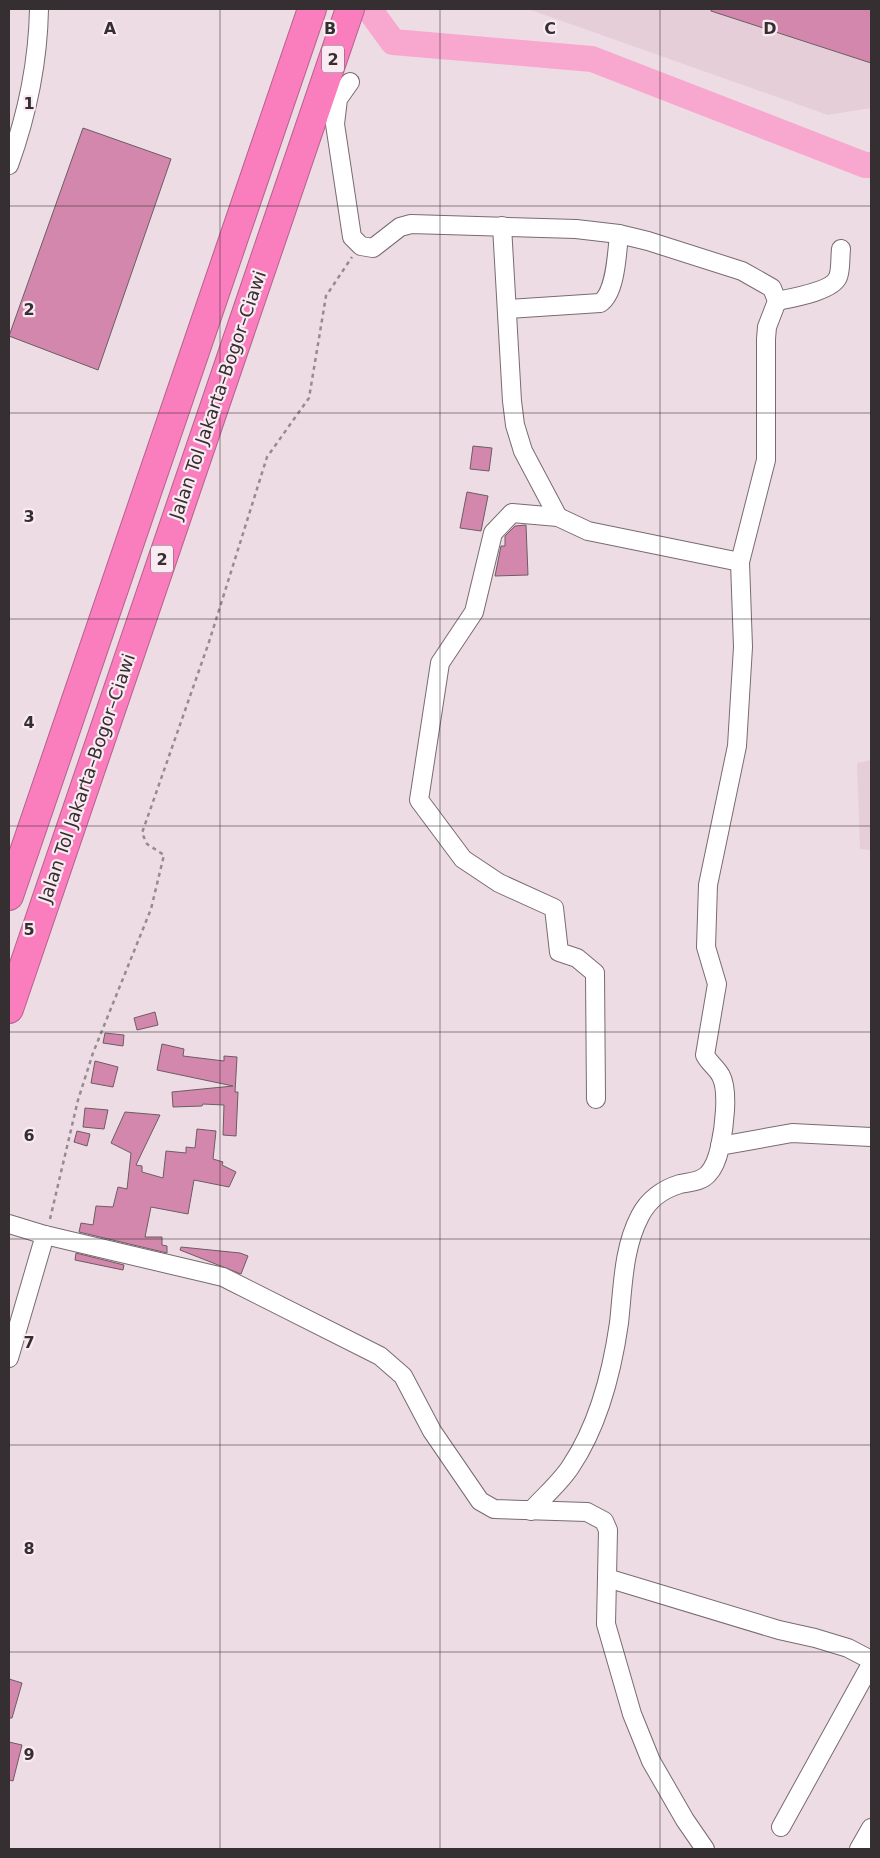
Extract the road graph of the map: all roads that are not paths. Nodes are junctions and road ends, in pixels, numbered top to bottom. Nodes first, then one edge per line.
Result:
1 (39, 9) edge
2 (312, 9) edge
3 (350, 9) edge
4 (350, 82) dead end
5 (9, 165) edge
6 (502, 226) junction
7 (619, 234) junction
8 (841, 249) dead end
9 (777, 301) junction
10 (508, 309) junction
11 (558, 518) junction
12 (740, 562) junction
13 (9, 896) edge
14 (9, 1008) edge
15 (596, 1099) dead end
16 (871, 1137) edge
17 (720, 1146) junction
18 (9, 1224) edge
19 (46, 1235) junction
20 (9, 1358) edge
21 (531, 1511) junction
22 (606, 1578) junction
23 (871, 1660) edge
24 (871, 1664) edge
25 (781, 1827) dead end
26 (871, 1828) edge
27 (705, 1849) edge
28 (859, 1849) edge

1 - 5 street
2 - 13 highway, Jalan Tol Jakarta–Bogor–Ciawi / 2
3 - 14 highway, Jalan Tol Jakarta–Bogor–Ciawi / 2
4 - 6 street
6 - 7 street
6 - 10 street
7 - 9 street
7 - 10 street
8 - 9 street
9 - 12 street
10 - 11 street
11 - 12 street
11 - 15 street
12 - 17 street
16 - 17 street
17 - 21 street
18 - 19 street
19 - 20 street
19 - 21 street
21 - 22 street
22 - 23 street
22 - 27 street
24 - 25 street
26 - 28 street

